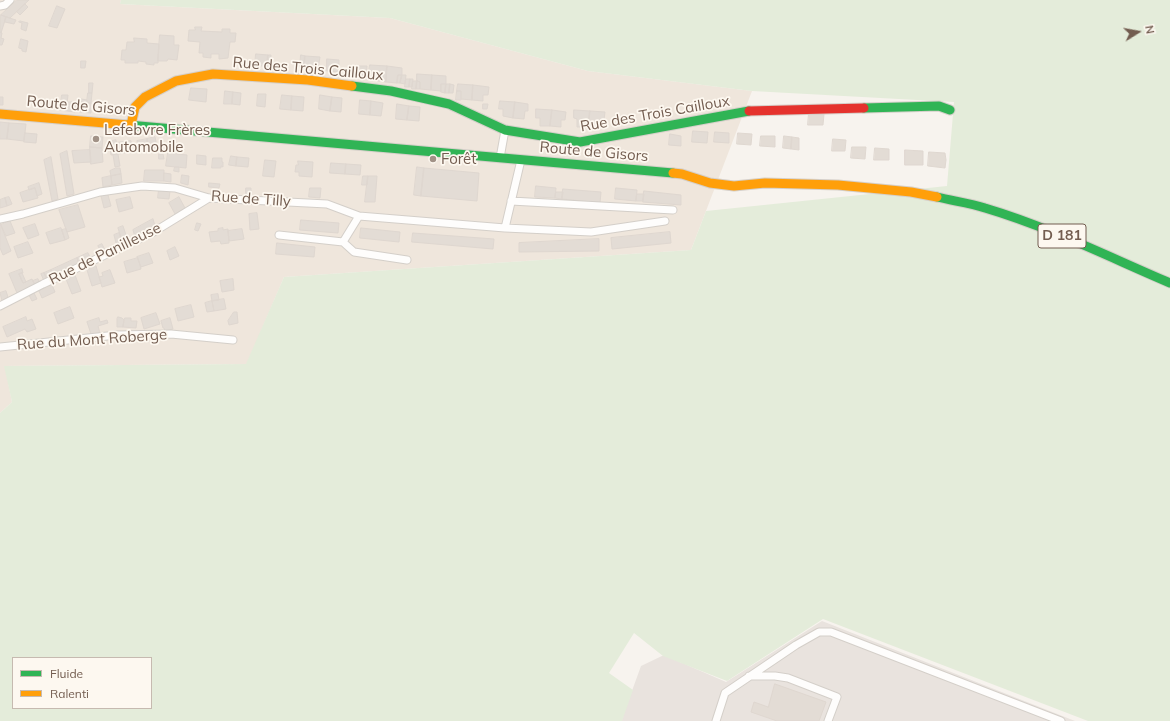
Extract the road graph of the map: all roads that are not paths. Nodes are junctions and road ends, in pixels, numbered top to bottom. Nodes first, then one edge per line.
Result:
1 (10, 0) edge
2 (0, 6) edge
3 (950, 110) dead end
4 (0, 114) edge
5 (131, 125) junction
6 (505, 130) junction
7 (500, 158) junction
8 (521, 160) junction
9 (208, 198) junction
10 (511, 201) junction
11 (673, 210) dead end
12 (359, 216) junction
13 (0, 219) edge
14 (665, 221) dead end
15 (505, 228) junction
16 (279, 235) dead end
17 (343, 242) junction
18 (407, 260) dead end
19 (1170, 283) edge
20 (0, 306) edge
21 (233, 340) dead end
22 (0, 347) edge
23 (749, 676) junction
24 (716, 721) edge
25 (828, 721) edge
26 (1061, 721) edge

1 - 2 street
3 - 6 main road, Rue des Trois Cailloux
4 - 5 main road, Route de Gisors / D 181
5 - 6 main road, Rue des Trois Cailloux
5 - 7 main road, Route de Gisors / D 181
6 - 7 street
7 - 8 main road, Route de Gisors / D 181
8 - 10 street
8 - 19 main road, Route de Gisors / D 181
9 - 12 street, Rue de Tilly
9 - 13 street, Rue de Tilly
9 - 20 street, Rue de Panilleuse
10 - 11 street
10 - 15 street
12 - 15 street, Rue de Tilly
12 - 17 street
14 - 15 street, Rue de Tilly
16 - 17 street
17 - 18 street
21 - 22 street, Rue du Mont Roberge
23 - 24 street
23 - 25 street
23 - 26 street

